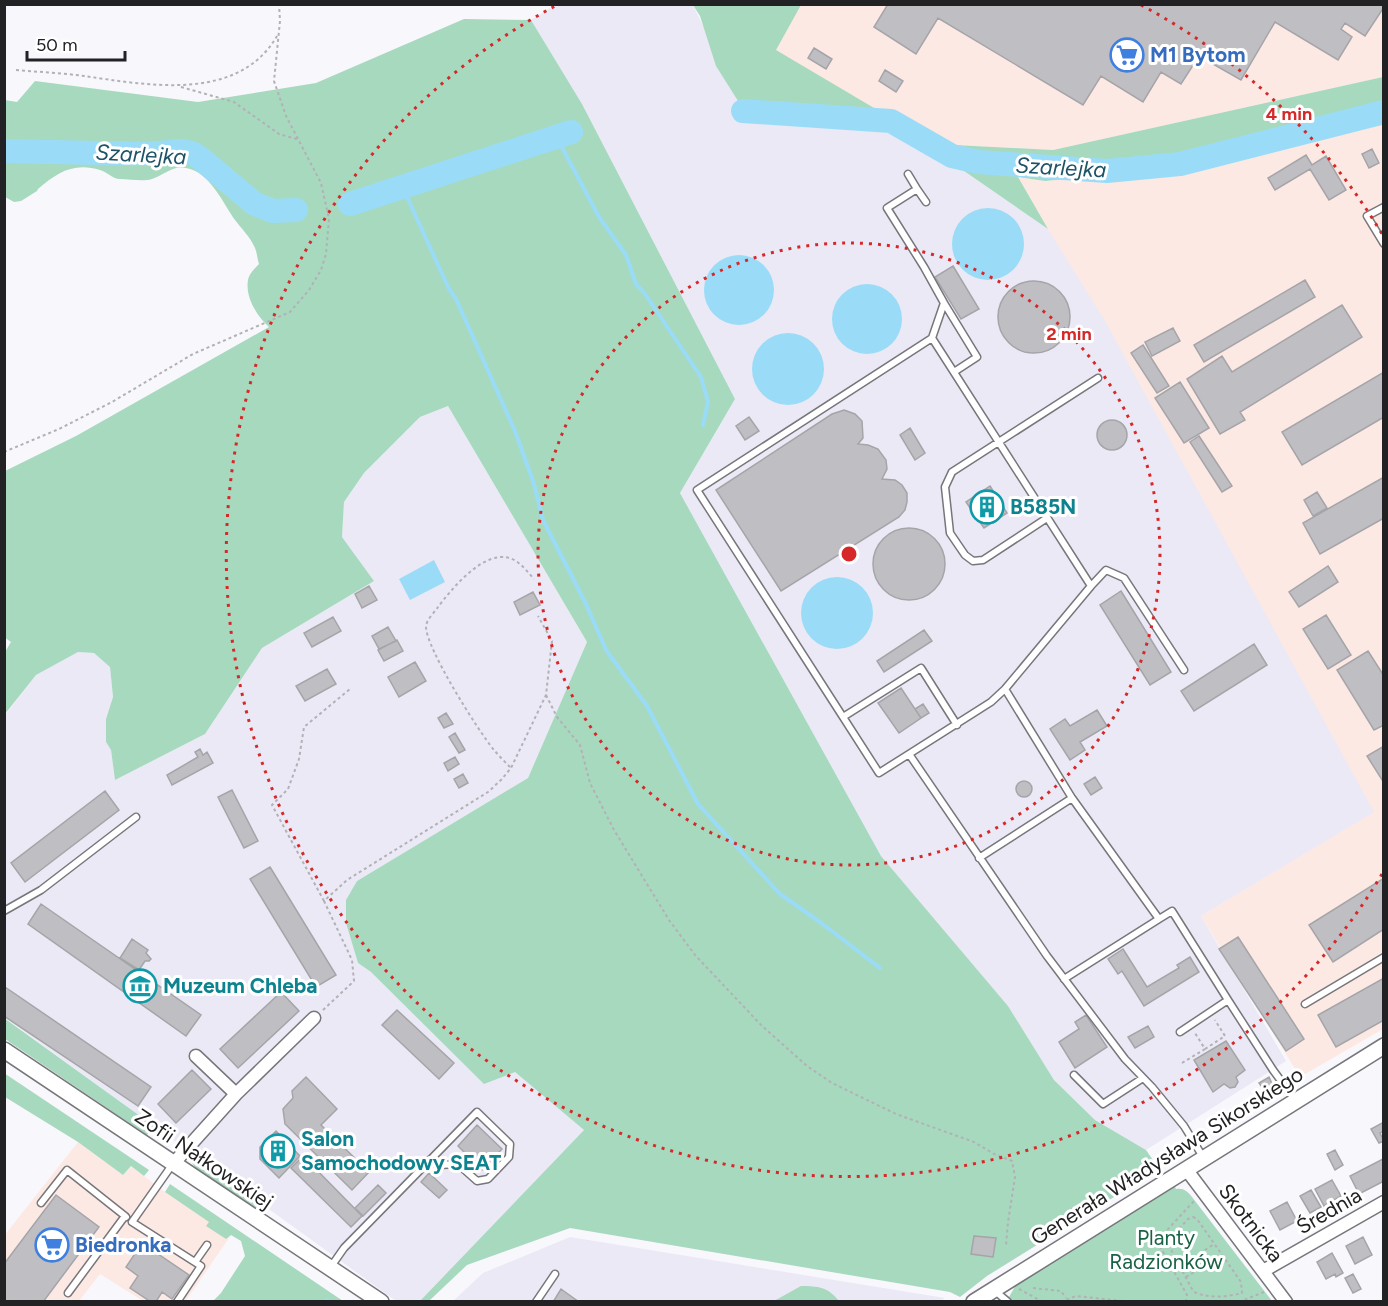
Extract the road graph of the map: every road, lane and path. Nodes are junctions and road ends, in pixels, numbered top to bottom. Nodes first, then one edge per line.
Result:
1 (279, 4) edge
2 (279, 33) junction
3 (16, 70) dead end
4 (180, 86) junction
5 (300, 140) junction
6 (908, 174) dead end
7 (917, 189) junction
8 (926, 202) dead end
9 (1383, 207) edge
10 (1383, 244) edge
11 (944, 303) junction
12 (932, 338) junction
13 (954, 372) junction
14 (1098, 378) dead end
15 (999, 443) junction
16 (4, 452) edge
17 (1047, 518) junction
18 (534, 579) dead end
19 (1091, 586) junction
20 (538, 616) dead end
21 (1184, 670) dead end
22 (350, 689) dead end
23 (1005, 689) junction
24 (546, 695) junction
25 (843, 717) junction
26 (957, 724) junction
27 (909, 754) junction
28 (511, 768) junction
29 (1072, 798) junction
30 (136, 817) dead end
31 (979, 858) junction
32 (324, 901) junction
33 (4, 911) edge
34 (1159, 919) junction
35 (1383, 957) edge
36 (1065, 979) junction
37 (1228, 1000) junction
38 (1305, 1004) dead end
39 (1210, 1012) junction
40 (314, 1018) joint
41 (1191, 1025) junction
42 (1180, 1032) dead end
43 (1383, 1046) edge
44 (1204, 1049) junction
45 (4, 1050) edge
46 (196, 1056) dead end
47 (1182, 1063) dead end
48 (1074, 1075) dead end
49 (1143, 1078) junction
50 (236, 1094) junction
51 (1295, 1100) junction
52 (1204, 1157) junction
53 (429, 1160) junction
54 (172, 1164) junction
55 (1186, 1168) junction
56 (1197, 1198) dead end
57 (1383, 1202) edge
58 (41, 1203) dead end
59 (125, 1216) junction
60 (132, 1222) junction
61 (1214, 1244) junction
62 (207, 1245) dead end
63 (1006, 1245) dead end
64 (1222, 1256) junction
65 (195, 1262) junction
66 (1180, 1267) junction
67 (330, 1268) junction
68 (1263, 1271) junction
69 (1183, 1272) junction
70 (555, 1274) dead end
71 (1176, 1276) junction
72 (1186, 1278) junction
73 (1018, 1288) dead end
74 (1033, 1288) dead end
75 (994, 1289) junction
76 (1267, 1291) dead end
77 (68, 1293) dead end
78 (1066, 1298) junction
79 (177, 1302) edge
80 (381, 1302) edge
81 (536, 1302) edge
82 (974, 1302) edge
83 (1008, 1302) edge
84 (1043, 1302) edge
85 (1060, 1302) edge
86 (1131, 1302) edge
87 (1186, 1302) edge
88 (1239, 1302) edge
89 (1286, 1302) edge

1 - 2 path
2 - 4 path
2 - 5 path
3 - 4 path
4 - 5 path
5 - 16 path
6 - 7 lane
7 - 8 lane
7 - 11 lane
9 - 10 lane
11 - 12 lane
11 - 13 lane
12 - 13 lane
12 - 25 lane
13 - 15 lane
14 - 15 lane
15 - 17 lane
15 - 17 lane
17 - 19 lane
18 - 28 path
19 - 21 lane
19 - 23 lane
20 - 24 path
22 - 32 path
23 - 26 lane
23 - 29 lane
24 - 28 path
24 - 63 path
25 - 26 lane
25 - 27 lane
26 - 27 lane
27 - 31 lane
28 - 32 path
29 - 31 lane
29 - 34 lane
30 - 33 lane
31 - 36 lane
32 - 40 path
34 - 36 lane
34 - 37 lane
35 - 38 lane
36 - 49 lane
37 - 39 lane
37 - 51 lane
39 - 41 lane
39 - 44 path
40 - 50 street
41 - 42 lane
41 - 44 path
43 - 51 street, Generała Władysława Sikorskiego
44 - 47 path
45 - 54 street, Zofii Nałkowskiej
46 - 50 street
48 - 49 lane
49 - 52 lane
50 - 54 street
51 - 52 street, Generała Władysława Sikorskiego
52 - 55 street, Generała Władysława Sikorskiego
53 - 53 lane
53 - 67 lane
54 - 60 lane
54 - 67 street, Zofii Nałkowskiej
55 - 68 street, Skotnicka
55 - 75 street, Generała Władysława Sikorskiego
56 - 71 path
57 - 68 street, Średnia
58 - 59 lane
59 - 60 lane
59 - 77 lane
60 - 65 lane
61 - 64 path
61 - 66 path
61 - 66 path
62 - 65 lane
64 - 72 path
64 - 72 path
65 - 79 lane
66 - 69 path
67 - 80 street, Zofii Nałkowskiej
68 - 89 street, Skotnicka
69 - 71 path
69 - 72 path
70 - 81 lane
71 - 87 path
73 - 84 path
74 - 78 path
75 - 82 street, Generała Władysława Sikorskiego
75 - 83 lane
76 - 88 path
78 - 85 path
78 - 86 path

